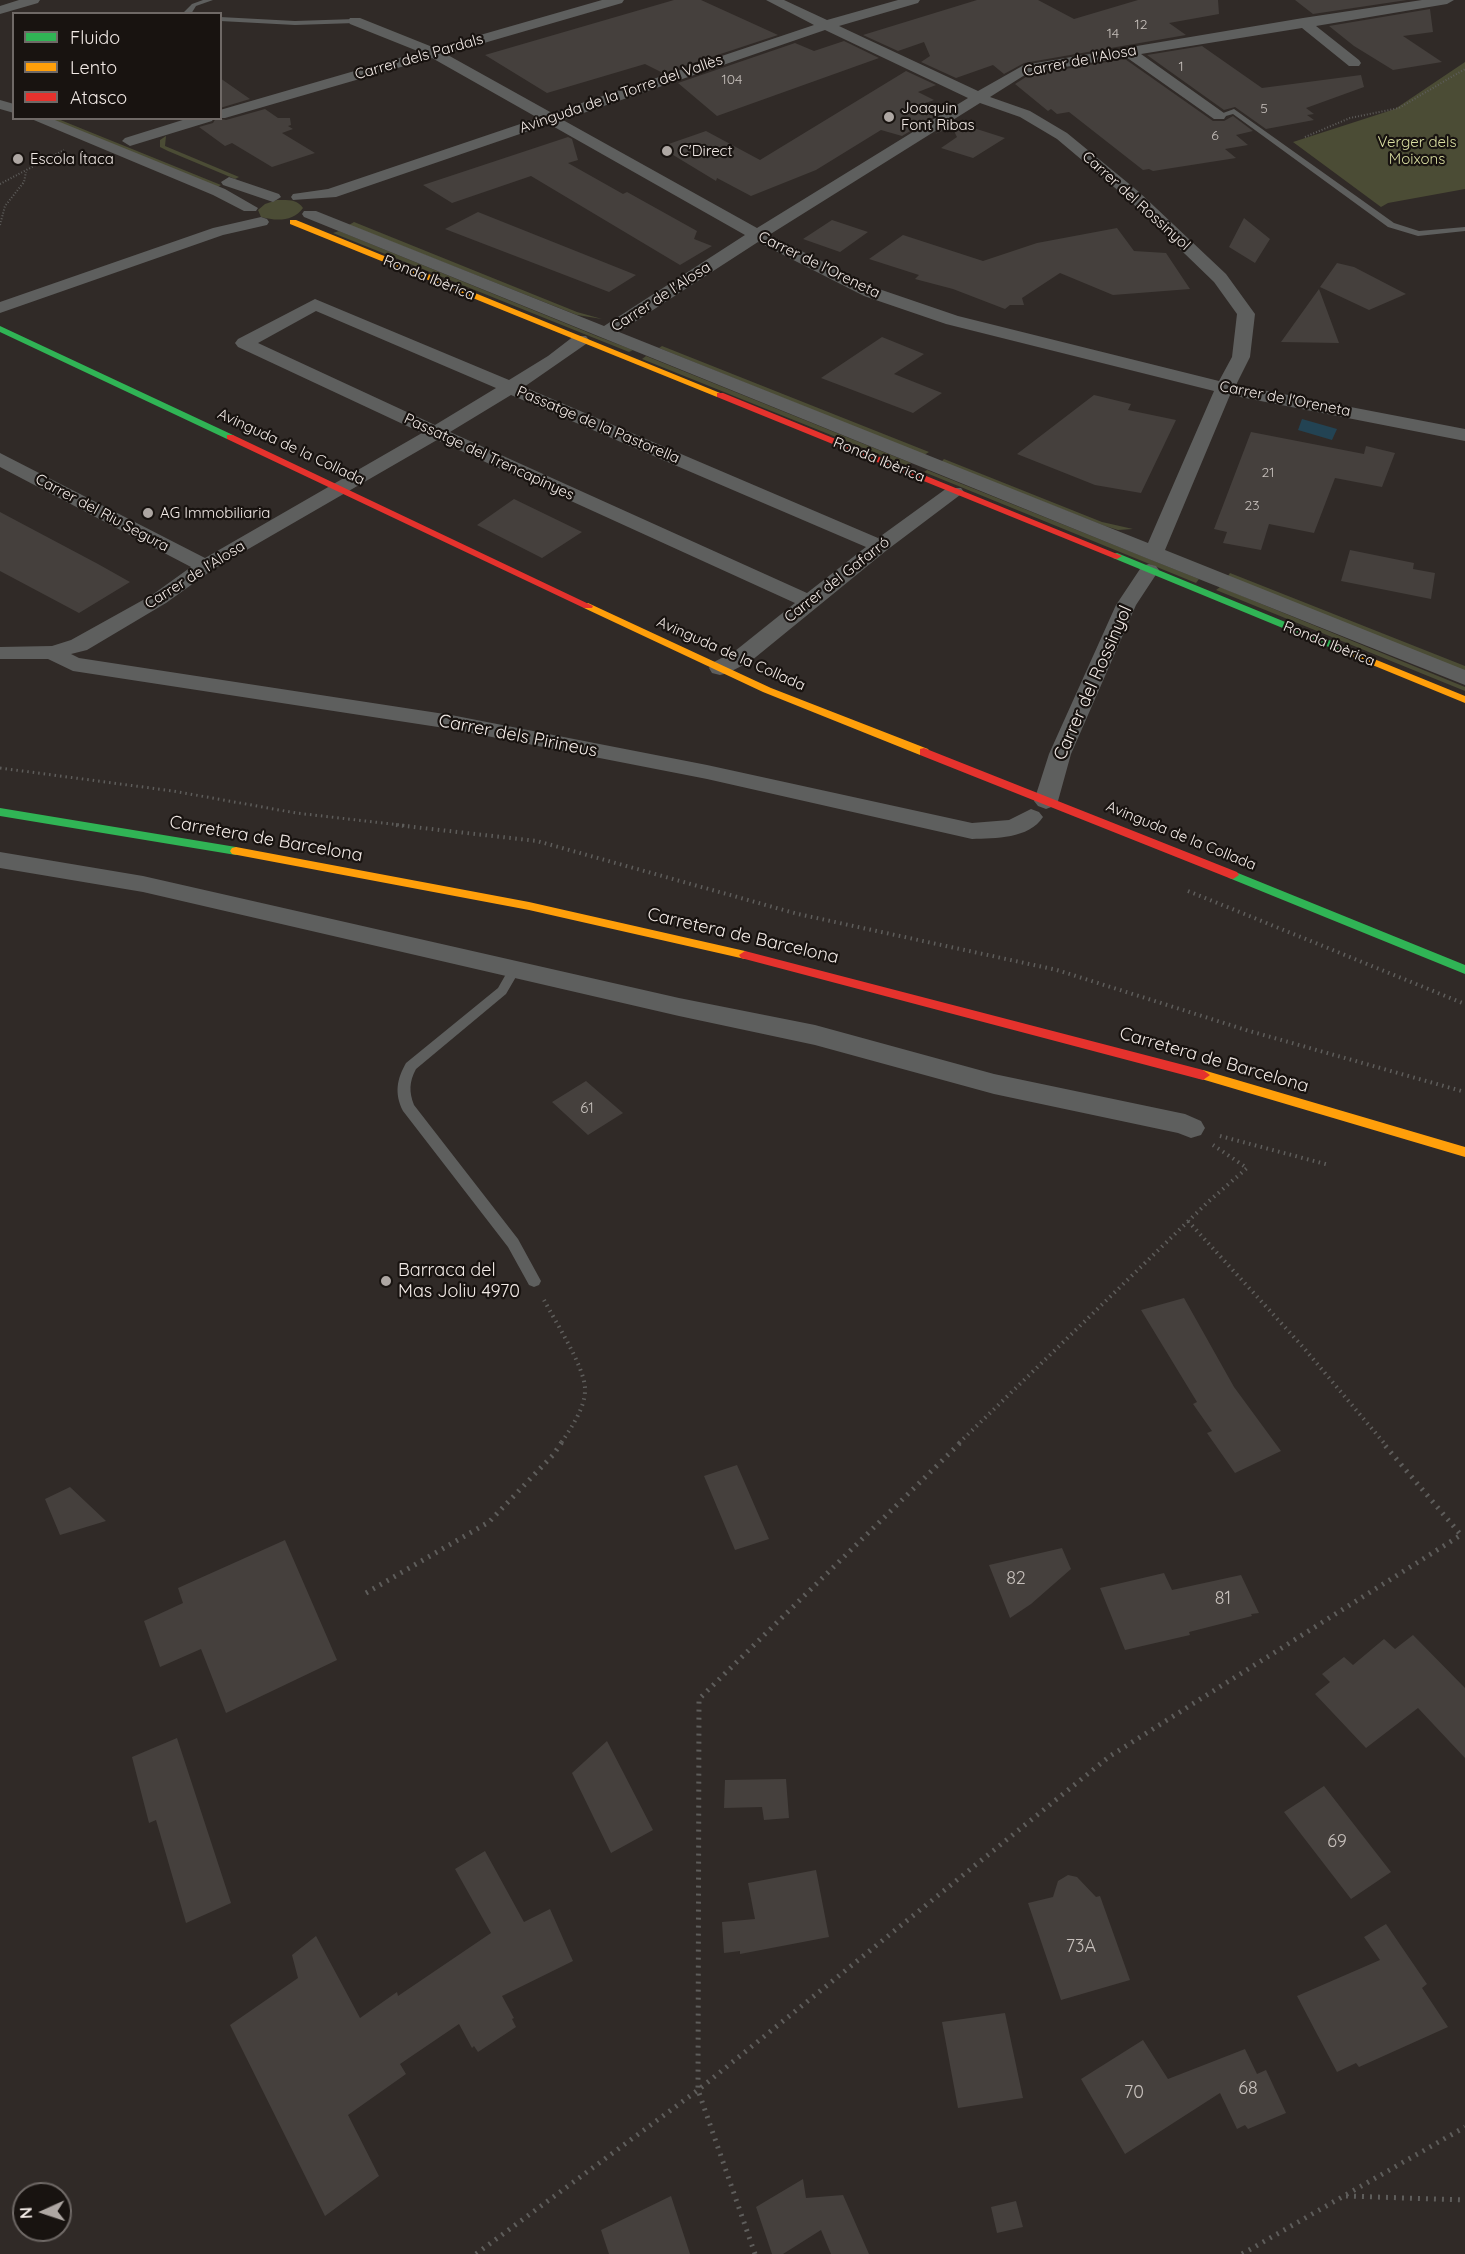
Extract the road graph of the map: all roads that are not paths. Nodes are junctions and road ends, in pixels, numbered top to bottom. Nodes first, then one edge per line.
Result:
1 (33, 0) edge
2 (210, 0) edge
3 (617, 0) edge
4 (773, 0) edge
5 (913, 0) edge
6 (1447, 0) edge
7 (0, 10) edge
8 (187, 12) edge
9 (222, 20) edge
10 (355, 21) joint
11 (1303, 22) junction
12 (823, 26) junction
13 (1130, 52) junction
14 (434, 53) junction
15 (1354, 63) dead end
16 (980, 98) junction
17 (222, 114) edge
18 (1219, 116) joint
19 (549, 118) junction
20 (41, 120) edge
21 (76, 120) edge
22 (200, 120) edge
23 (130, 141) junction
24 (330, 194) junction
25 (273, 197) junction
26 (299, 197) junction
27 (250, 209) junction
28 (311, 211) junction
29 (261, 222) junction
30 (292, 222) junction
31 (1465, 229) edge
32 (219, 231) junction
33 (757, 235) junction
34 (315, 304) joint
35 (0, 308) edge
36 (0, 329) edge
37 (605, 333) junction
38 (580, 340) junction
39 (510, 387) junction
40 (1225, 388) junction
41 (436, 433) junction
42 (1465, 435) edge
43 (0, 459) edge
44 (342, 489) junction
45 (954, 492) junction
46 (880, 546) junction
47 (1151, 562) junction
48 (205, 566) junction
49 (809, 602) junction
50 (52, 652) junction
51 (0, 653) edge
52 (720, 668) junction
53 (1465, 678) edge
54 (1465, 700) edge
55 (1039, 809) junction
56 (0, 812) edge
57 (0, 860) edge
58 (514, 970) junction
59 (1465, 970) edge
60 (1191, 1128) road end
61 (1465, 1152) edge
62 (534, 1281) road end

1 - 7 street
2 - 8 lane
3 - 14 street, Carrer dels Pardals
4 - 12 street, Carrer del Rossinyol
5 - 12 street, Avinguda de la Torre del Vallès
6 - 11 street, Carrer de l'Alosa
9 - 10 lane
10 - 14 street, Carrer de l'Oreneta
11 - 13 street, Carrer de l'Alosa
11 - 15 street
12 - 16 street, Carrer del Rossinyol
12 - 19 street, Avinguda de la Torre del Vallès
13 - 16 street, Carrer de l'Alosa
13 - 18 street
14 - 17 street, Carrer dels Pardals
14 - 19 street, Carrer de l'Oreneta
16 - 33 street, Carrer de l'Alosa
16 - 40 street, Carrer del Rossinyol
18 - 31 lane
19 - 24 street, Avinguda de la Torre del Vallès
19 - 33 street, Carrer de l'Oreneta
20 - 27 street
21 - 23 street
22 - 23 street
23 - 25 street
24 - 26 street, Avinguda de la Torre del Vallès
24 - 28 street, Avinguda de la Torre del Vallès
25 - 26 street
25 - 27 street
26 - 28 street, Ronda Ibèrica
27 - 29 street
27 - 32 street
28 - 30 street, Ronda Ibèrica
28 - 37 street, Ronda Ibèrica
29 - 30 street, Ronda Ibèrica
29 - 32 street
30 - 38 main road, Ronda Ibèrica
32 - 35 street
33 - 37 street, Carrer de l'Alosa
33 - 40 street, Carrer de l'Oreneta
34 - 39 street, Passatge de la Pastorella
34 - 41 street, Passatge del Trencapinyes
36 - 44 main road, Avinguda de la Collada
37 - 47 street, Ronda Ibèrica
38 - 39 street, Carrer de l'Alosa
38 - 45 main road, Ronda Ibèrica
39 - 41 street, Carrer de l'Alosa
39 - 46 street, Passatge de la Pastorella
40 - 42 street, Carrer de l'Oreneta
40 - 47 street, Carrer del Rossinyol
41 - 44 street, Carrer de l'Alosa
41 - 49 street, Passatge del Trencapinyes
43 - 48 street, Carrer del Riu Segura
44 - 48 street, Carrer de l'Alosa
44 - 52 main road, Avinguda de la Collada
45 - 46 street, Carrer del Gafarró
45 - 47 main road, Ronda Ibèrica
46 - 49 street, Carrer del Gafarró
47 - 53 street, Ronda Ibèrica
47 - 54 main road, Ronda Ibèrica
47 - 55 street, Carrer del Rossinyol
48 - 50 street, Carrer de l'Alosa
49 - 52 street, Carrer del Gafarró
50 - 51 street, Carrer dels Pirineus
50 - 55 street, Carrer dels Pirineus
52 - 55 main road, Avinguda de la Collada
55 - 59 main road, Avinguda de la Collada
56 - 61 main road, Carretera de Barcelona
57 - 58 street
58 - 60 street
58 - 62 lane

